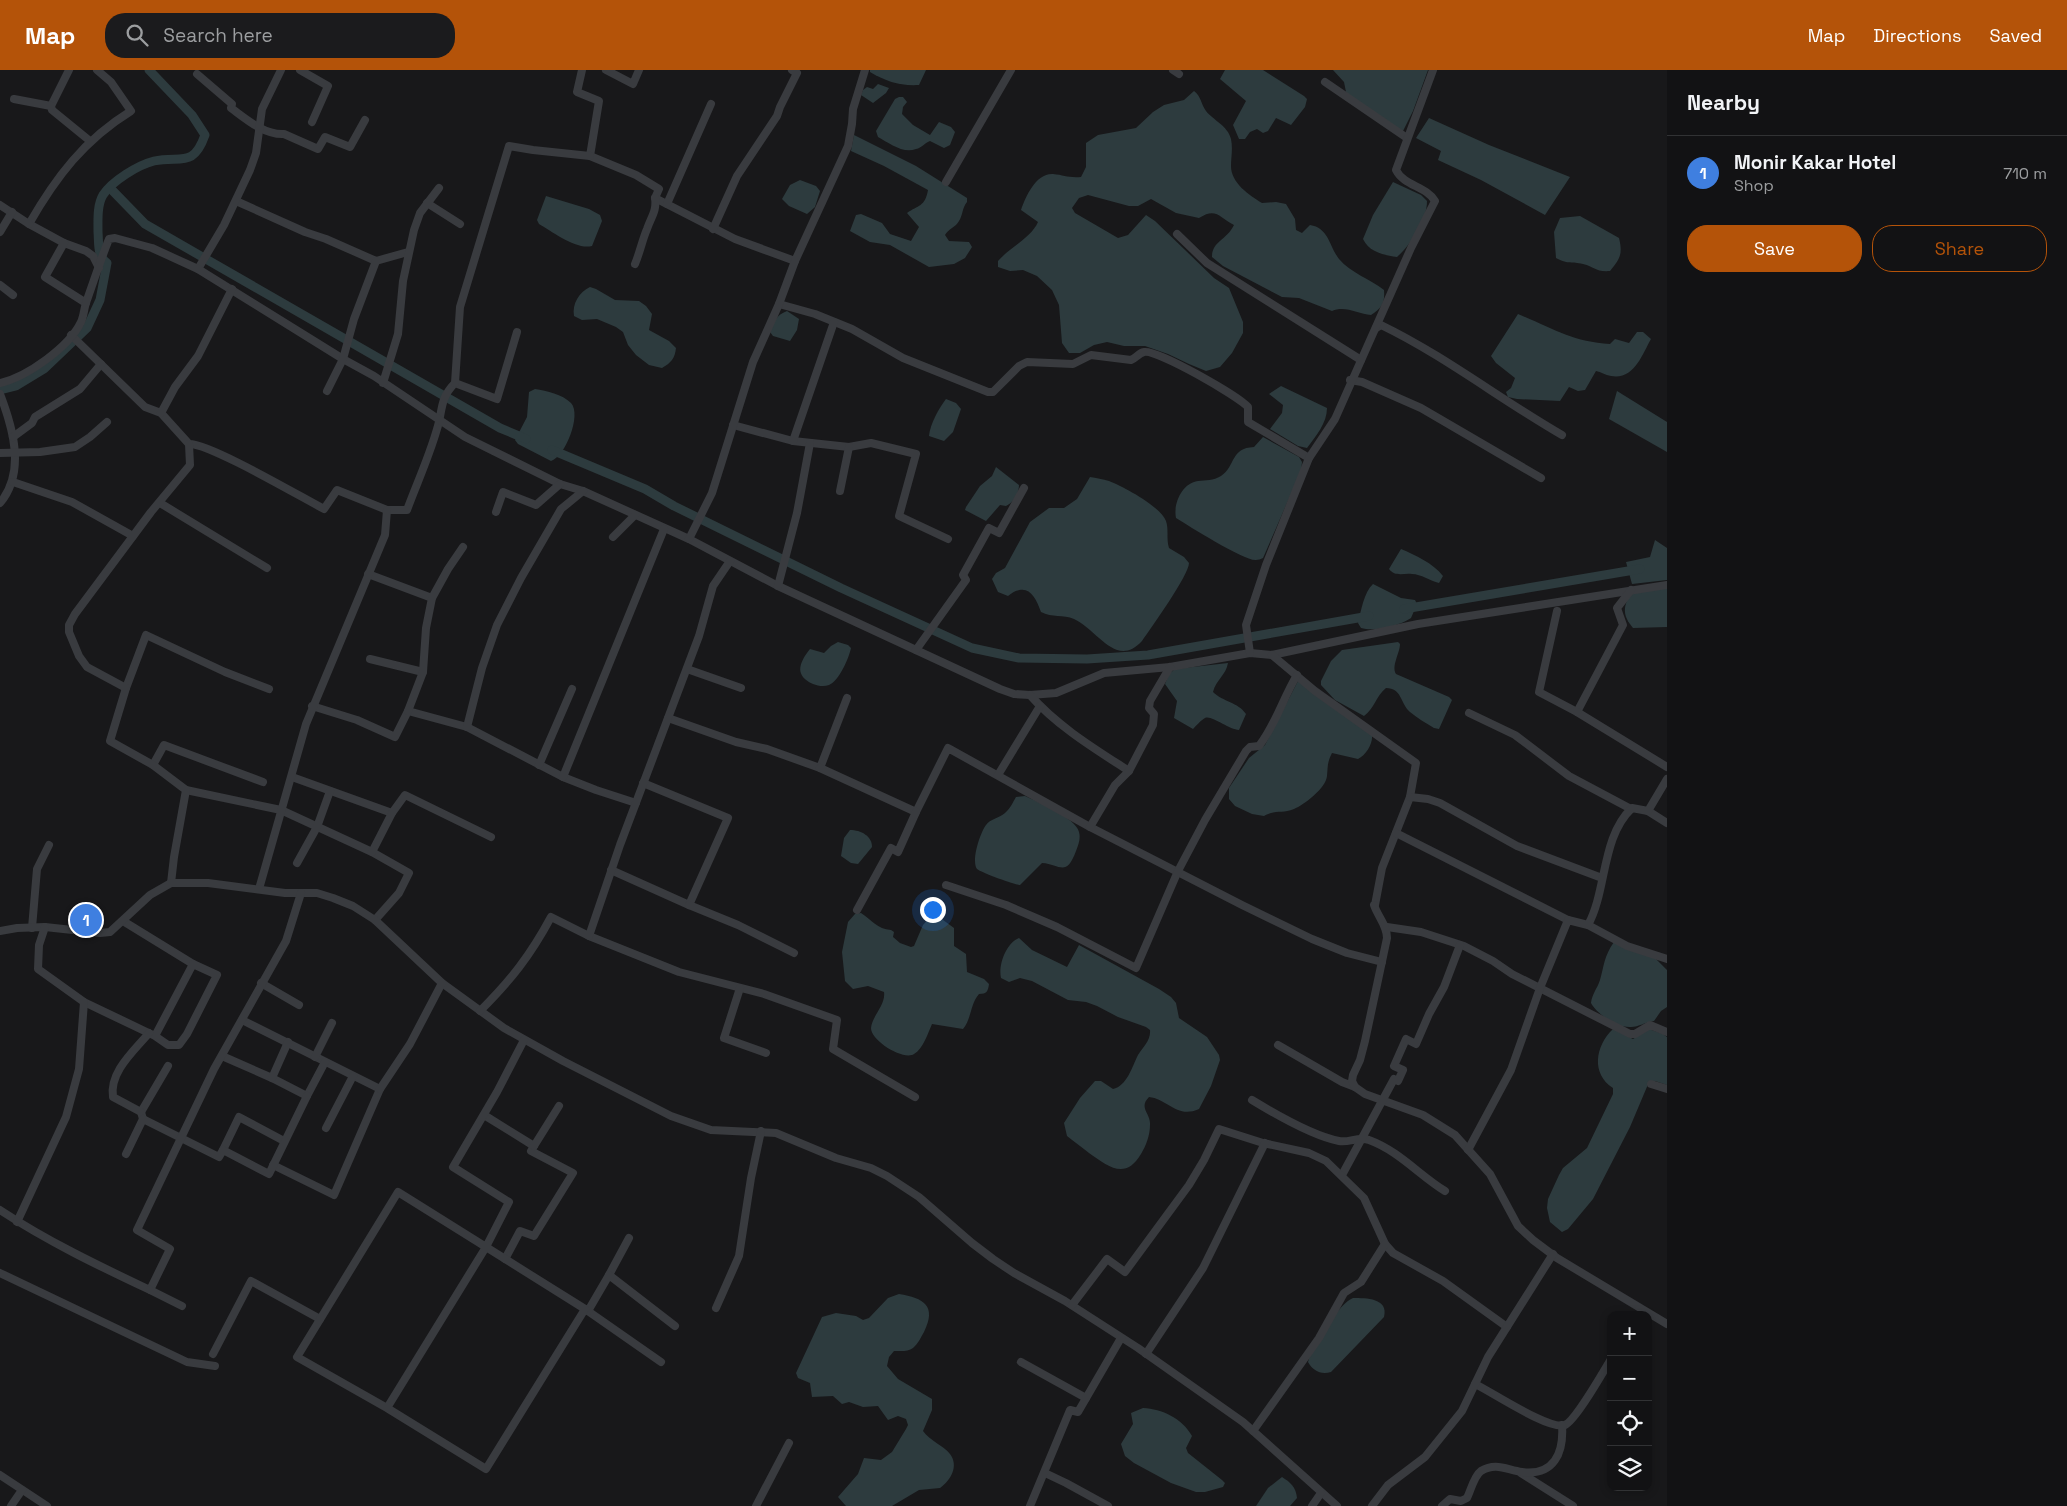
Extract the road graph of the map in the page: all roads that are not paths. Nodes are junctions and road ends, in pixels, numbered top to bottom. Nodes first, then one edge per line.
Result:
1 (69, 70) edge
2 (97, 70) edge
3 (281, 70) edge
4 (300, 70) edge
5 (582, 70) edge
6 (606, 70) edge
7 (639, 70) edge
8 (792, 70) edge
9 (865, 70) edge
10 (1011, 70) edge
11 (1433, 70) edge
12 (197, 74) dead end
13 (1325, 82) dead end
14 (14, 99) dead end
15 (711, 104) dead end
16 (51, 106) junction
17 (364, 120) dead end
18 (312, 122) dead end
19 (260, 128) junction
20 (1407, 138) junction
21 (90, 141) junction
22 (590, 156) junction
23 (946, 182) dead end
24 (439, 188) dead end
25 (655, 198) junction
26 (236, 200) junction
27 (426, 203) junction
28 (667, 204) junction
29 (0, 205) edge
30 (12, 212) junction
31 (29, 224) junction
32 (460, 224) dead end
33 (713, 229) junction
34 (0, 232) edge
35 (1177, 234) dead end
36 (64, 243) junction
37 (408, 252) junction
38 (795, 260) junction
39 (376, 261) junction
40 (635, 264) dead end
41 (99, 268) junction
42 (198, 269) junction
43 (0, 285) edge
44 (232, 289) junction
45 (13, 294) dead end
46 (86, 303) junction
47 (779, 304) junction
48 (834, 322) junction
49 (1376, 328) junction
50 (517, 332) dead end
51 (71, 335) junction
52 (344, 356) junction
53 (1360, 360) junction
54 (101, 364) junction
55 (1350, 380) junction
56 (0, 383) edge
57 (383, 383) junction
58 (453, 386) junction
59 (327, 391) dead end
60 (0, 394) edge
61 (161, 413) junction
62 (438, 421) junction
63 (107, 422) dead end
64 (733, 424) junction
65 (1562, 435) dead end
66 (13, 437) junction
67 (793, 441) junction
68 (810, 443) junction
69 (189, 444) junction
70 (849, 447) junction
71 (0, 453) edge
72 (16, 453) junction
73 (1309, 458) junction
74 (1542, 478) dead end
75 (13, 482) junction
76 (560, 484) junction
77 (1024, 488) dead end
78 (583, 491) junction
79 (840, 491) dead end
80 (0, 503) edge
81 (160, 503) junction
82 (388, 510) junction
83 (496, 512) dead end
84 (635, 515) junction
85 (664, 529) junction
86 (133, 536) junction
87 (613, 537) dead end
88 (948, 539) dead end
89 (688, 540) junction
90 (463, 547) dead end
91 (730, 561) junction
92 (267, 568) dead end
93 (368, 574) junction
94 (1667, 585) edge
95 (778, 586) junction
96 (1631, 590) junction
97 (432, 598) junction
98 (1556, 611) dead end
99 (918, 647) junction
100 (1250, 650) junction
101 (1272, 656) junction
102 (370, 659) dead end
103 (1170, 666) junction
104 (687, 669) junction
105 (423, 672) junction
106 (1296, 675) junction
107 (126, 688) junction
108 (742, 688) dead end
109 (269, 689) dead end
110 (572, 689) dead end
111 (1030, 695) junction
112 (847, 698) dead end
113 (312, 706) junction
114 (1040, 706) junction
115 (408, 711) junction
116 (1577, 712) junction
117 (1469, 713) dead end
118 (668, 718) junction
119 (467, 728) junction
120 (539, 764) junction
121 (152, 765) junction
122 (1667, 767) edge
123 (820, 768) junction
124 (1129, 771) junction
125 (998, 774) junction
126 (292, 777) junction
127 (563, 777) junction
128 (1667, 779) edge
129 (263, 782) dead end
130 (643, 782) junction
131 (186, 790) junction
132 (330, 791) junction
133 (1410, 797) junction
134 (636, 802) junction
135 (1631, 809) junction
136 (280, 810) junction
137 (1648, 811) junction
138 (916, 812) junction
139 (392, 813) junction
140 (1667, 823) edge
141 (317, 827) junction
142 (1090, 827) junction
143 (1396, 833) junction
144 (491, 837) dead end
145 (49, 845) dead end
146 (372, 852) junction
147 (297, 863) dead end
148 (611, 870) junction
149 (1178, 871) junction
150 (1602, 878) junction
151 (171, 883) junction
152 (946, 885) dead end
153 (259, 889) junction
154 (301, 893) junction
155 (690, 905) junction
156 (858, 910) dead end
157 (375, 920) junction
158 (1568, 920) junction
159 (123, 921) junction
160 (1588, 925) junction
161 (46, 927) junction
162 (1387, 927) junction
163 (32, 928) junction
164 (0, 931) edge
165 (590, 936) junction
166 (1460, 945) junction
167 (794, 952) dead end
168 (1667, 959) edge
169 (1382, 962) junction
170 (193, 964) junction
171 (261, 983) junction
172 (442, 983) junction
173 (740, 988) junction
174 (1540, 988) junction
175 (84, 1002) junction
176 (299, 1005) dead end
177 (480, 1011) junction
178 (242, 1020) junction
179 (332, 1023) dead end
180 (1667, 1032) edge
181 (152, 1035) junction
182 (524, 1040) junction
183 (288, 1042) junction
184 (1278, 1045) dead end
185 (766, 1054) dead end
186 (222, 1056) junction
187 (315, 1057) junction
188 (325, 1062) junction
189 (168, 1066) dead end
190 (353, 1076) junction
191 (272, 1078) junction
192 (1651, 1084) dead end
193 (1355, 1087) junction
194 (380, 1089) junction
195 (1667, 1089) edge
196 (307, 1096) junction
197 (915, 1097) dead end
198 (1252, 1100) dead end
199 (1383, 1100) junction
200 (560, 1106) dead end
201 (142, 1115) junction
202 (484, 1115) junction
203 (326, 1128) dead end
204 (761, 1131) junction
205 (1363, 1138) junction
206 (180, 1139) junction
207 (284, 1141) junction
208 (1265, 1143) junction
209 (534, 1146) junction
210 (223, 1150) junction
211 (1468, 1150) junction
212 (126, 1154) dead end
213 (273, 1165) junction
214 (1342, 1175) junction
215 (1446, 1191) dead end
216 (0, 1210) edge
217 (17, 1222) junction
218 (629, 1238) dead end
219 (1385, 1244) junction
220 (486, 1247) junction
221 (1553, 1254) junction
222 (505, 1259) junction
223 (0, 1273) edge
224 (609, 1275) junction
225 (150, 1290) junction
226 (1072, 1305) junction
227 (182, 1306) dead end
228 (716, 1308) dead end
229 (586, 1310) junction
230 (1638, 1311) edge
231 (1652, 1317) edge
232 (320, 1319) junction
233 (1667, 1324) edge
234 (675, 1326) dead end
235 (1507, 1327) junction
236 (1122, 1338) junction
237 (214, 1354) dead end
238 (1146, 1354) junction
239 (661, 1362) dead end
240 (1021, 1362) dead end
241 (1607, 1365) edge
242 (214, 1366) dead end
243 (1475, 1384) junction
244 (1086, 1398) junction
245 (386, 1408) junction
246 (1562, 1425) junction
247 (1252, 1431) junction
248 (789, 1443) dead end
249 (1520, 1472) junction
250 (1044, 1473) junction
251 (0, 1475) edge
252 (22, 1490) junction
253 (1321, 1493) junction
254 (11, 1506) edge
255 (47, 1506) edge
256 (756, 1506) edge
257 (1030, 1506) edge
258 (1108, 1506) edge
259 (1312, 1506) edge
260 (1338, 1506) edge
261 (1372, 1506) edge
262 (1442, 1506) edge
263 (1573, 1506) edge

1 - 16 street
2 - 21 street
3 - 19 street
4 - 18 street
5 - 22 street
6 - 7 street
8 - 33 street
9 - 38 street
10 - 23 street
11 - 20 street
12 - 19 street
13 - 20 street
14 - 16 street
15 - 28 street
16 - 21 street
17 - 19 street
19 - 26 street
20 - 49 street
21 - 31 street
22 - 25 street
22 - 58 street
24 - 27 street
25 - 28 street
25 - 40 street
26 - 39 street
26 - 42 street
27 - 32 street
27 - 37 street
28 - 33 street
29 - 30 street
30 - 31 street
30 - 34 street
31 - 36 street
33 - 38 street
35 - 53 street
36 - 41 street
36 - 46 street
37 - 39 street
37 - 57 street
38 - 47 street
39 - 52 street
41 - 42 street
41 - 46 street
42 - 44 street
43 - 45 street
44 - 52 street
44 - 61 street
46 - 51 street
47 - 48 street
47 - 64 street
48 - 67 street
48 - 73 street
49 - 53 street
49 - 65 street
50 - 58 street
51 - 54 street
51 - 56 street
52 - 57 street
52 - 59 street
53 - 55 street
54 - 61 street
54 - 66 street
55 - 73 street
55 - 74 street
57 - 62 street
58 - 62 street
60 - 66 street
61 - 69 street
62 - 76 street
62 - 82 street
63 - 72 street
64 - 67 street
64 - 89 street
66 - 72 street
67 - 68 street
68 - 70 street
68 - 95 street
69 - 81 street
69 - 82 street
70 - 79 street
70 - 88 street
71 - 72 street
72 - 75 street
73 - 100 street
75 - 80 street
75 - 86 street
76 - 78 street
76 - 83 street
77 - 99 street
78 - 84 street
78 - 119 street
81 - 86 street
81 - 92 street
82 - 93 street
84 - 85 street
84 - 87 street
85 - 89 street
85 - 127 street
86 - 107 street
89 - 91 street
90 - 97 street
91 - 95 street
91 - 104 street
93 - 97 street
93 - 113 street
94 - 96 street
95 - 99 street
96 - 101 street
96 - 116 street
97 - 105 street
98 - 116 street
99 - 111 street
100 - 101 street
100 - 103 street
101 - 106 street
102 - 105 street
103 - 111 street
103 - 124 street
104 - 108 street
104 - 118 street
105 - 115 street
106 - 133 street
106 - 149 street
107 - 109 street
107 - 121 street
110 - 120 street
111 - 114 street
112 - 123 street
113 - 115 street
113 - 126 street
114 - 124 street
114 - 125 street
115 - 119 street
116 - 122 street
117 - 135 street
118 - 123 street
118 - 130 street
119 - 120 street
120 - 127 street
121 - 129 street
121 - 131 street
123 - 138 street
124 - 142 street
125 - 138 street
125 - 142 street
126 - 132 street
126 - 136 street
127 - 134 street
128 - 137 street
130 - 134 street
130 - 155 street
131 - 136 street
131 - 151 street
132 - 139 street
132 - 141 street
133 - 143 street
133 - 150 street
134 - 148 street
135 - 137 street
135 - 150 street
136 - 141 street
136 - 153 street
137 - 140 street
138 - 156 street
139 - 144 street
139 - 146 street
141 - 146 street
141 - 147 street
142 - 149 street
143 - 158 street
143 - 162 street
145 - 163 street
146 - 157 street
148 - 155 street
148 - 165 street
149 - 152 street
149 - 169 street
150 - 160 street
151 - 153 street
151 - 159 street
153 - 154 street
154 - 157 street
154 - 171 street
155 - 167 street
157 - 172 street
158 - 160 street
158 - 174 street
159 - 161 street
159 - 170 street
160 - 168 street
161 - 163 street
161 - 175 street
162 - 166 street
162 - 169 street
163 - 164 street
165 - 173 street
165 - 177 street
166 - 174 street
166 - 199 street
169 - 193 street
170 - 181 street
170 - 181 street
171 - 176 street
171 - 178 street
172 - 177 street
172 - 194 street
173 - 185 street
173 - 197 street
174 - 180 street
174 - 211 street
175 - 181 street
175 - 217 street
177 - 182 street
178 - 183 street
178 - 186 street
179 - 187 street
181 - 201 street
182 - 202 street
182 - 204 street
183 - 187 street
183 - 191 street
184 - 193 street
186 - 191 street
186 - 206 street
187 - 188 street
188 - 190 street
188 - 196 street
189 - 201 street
190 - 194 street
190 - 203 street
191 - 196 street
192 - 195 street
193 - 199 street
194 - 213 street
196 - 207 street
198 - 205 street
199 - 205 street
199 - 211 street
200 - 209 street
201 - 206 street
201 - 212 street
202 - 209 street
202 - 220 street
204 - 226 street
204 - 228 street
205 - 214 street
205 - 215 street
206 - 210 street
206 - 225 street
207 - 210 street
207 - 213 street
208 - 214 street
208 - 226 street
208 - 238 street
209 - 222 street
210 - 213 street
211 - 221 street
214 - 219 street
216 - 217 street
217 - 225 street
218 - 224 street
219 - 235 street
219 - 247 street
220 - 222 street
220 - 232 street
220 - 245 street
221 - 230 street
221 - 235 street
222 - 229 street
223 - 242 street
224 - 229 street
224 - 234 street
225 - 227 street
226 - 236 street
229 - 239 street
229 - 245 street
231 - 233 street
232 - 237 street
232 - 245 street
235 - 243 street
236 - 238 street
236 - 244 street
238 - 247 street
240 - 244 street
241 - 246 street
243 - 246 street
243 - 261 street
244 - 250 street
246 - 249 street
247 - 253 street
248 - 256 street
249 - 262 street
249 - 263 street
250 - 257 street
250 - 258 street
251 - 252 street
252 - 254 street
252 - 255 street
253 - 259 street
253 - 260 street

